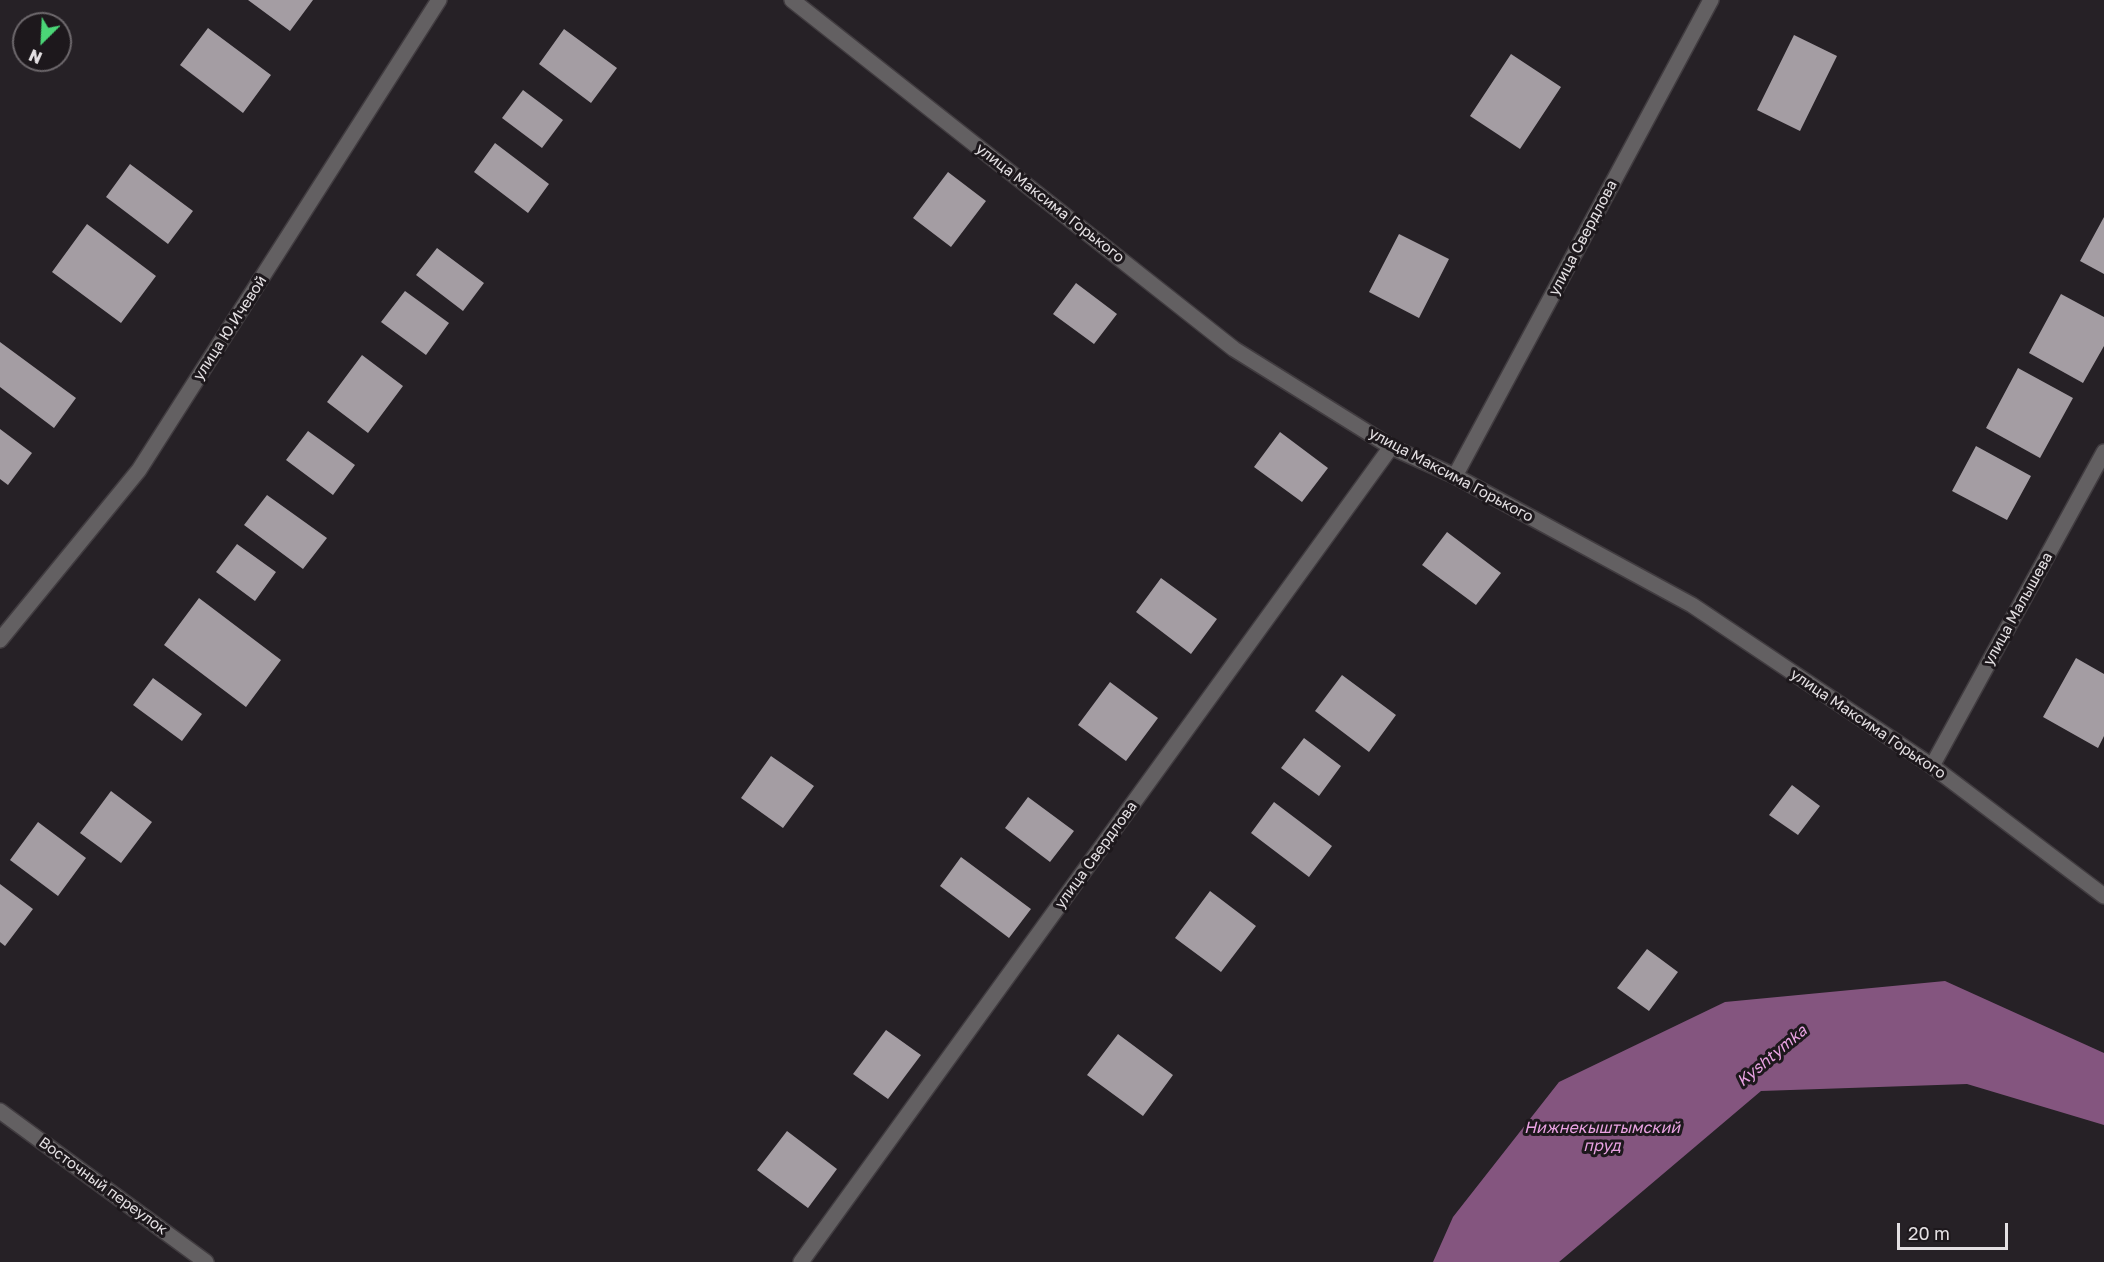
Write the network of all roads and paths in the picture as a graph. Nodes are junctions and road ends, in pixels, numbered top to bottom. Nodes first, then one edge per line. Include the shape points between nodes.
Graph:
1 (439, 0) edge
2 (792, 0) edge
3 (1711, 0) edge
4 (1391, 447) junction
5 (2104, 452) edge
6 (1455, 476) junction
7 (0, 640) edge
8 (1932, 766) junction
9 (2104, 896) edge
10 (0, 1111) edge
11 (206, 1262) edge
12 (801, 1262) edge

1 - 7 street, улица Ю.Ичевой via 139,470
2 - 4 street, улица Максима Горького via 1234,349
3 - 6 street, улица Свердлова
4 - 6 street, улица Максима Горького
4 - 12 street, улица Свердлова
5 - 8 street, улица Малышева
6 - 8 street, улица Максима Горького via 1692,605
8 - 9 street, улица Максима Горького
10 - 11 street, Восточный переулок

